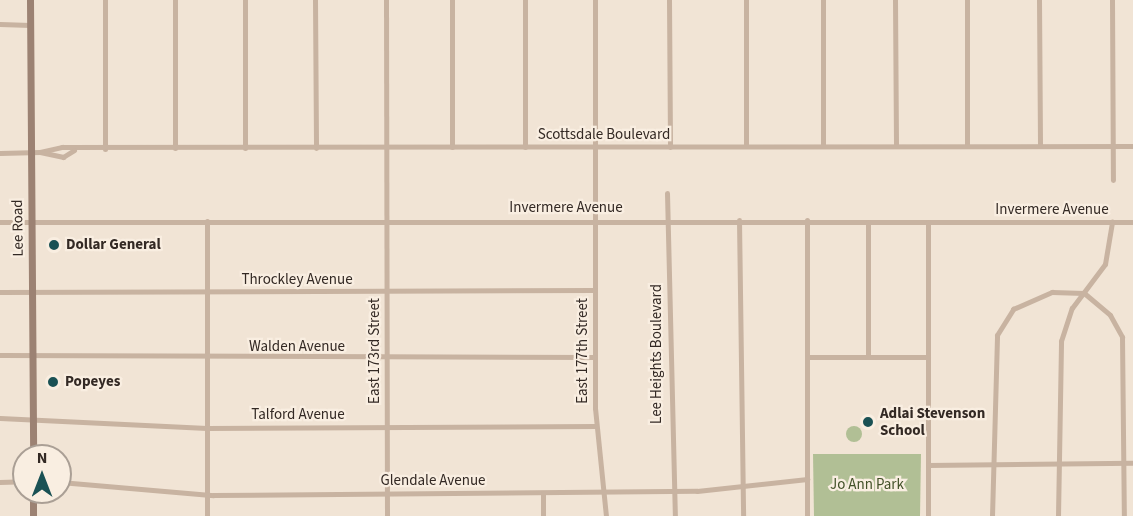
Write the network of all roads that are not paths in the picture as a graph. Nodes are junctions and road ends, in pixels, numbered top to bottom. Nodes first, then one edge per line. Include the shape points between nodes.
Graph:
1 (30, 0) edge
2 (105, 0) edge
3 (175, 0) edge
4 (245, 0) edge
5 (315, 0) edge
6 (386, 0) edge
7 (452, 0) edge
8 (525, 0) edge
9 (595, 0) edge
10 (669, 0) edge
11 (746, 0) edge
12 (823, 0) edge
13 (895, 0) edge
14 (967, 0) edge
15 (1039, 0) edge
16 (1112, 0) edge
17 (0, 24) edge
18 (30, 25) junction
19 (746, 146) junction
20 (823, 146) junction
21 (896, 146) junction
22 (967, 146) junction
23 (1040, 146) junction
24 (1112, 146) junction
25 (1133, 146) edge
26 (452, 147) junction
27 (525, 147) junction
28 (595, 147) junction
29 (670, 147) junction
30 (105, 148) junction
31 (175, 148) junction
32 (245, 148) junction
33 (316, 148) junction
34 (386, 148) junction
35 (75, 149) junction
36 (31, 152) junction
37 (40, 152) junction
38 (0, 153) edge
39 (1113, 180) dead end
40 (667, 192) dead end
41 (596, 220) junction
42 (668, 220) junction
43 (740, 220) junction
44 (807, 220) junction
45 (207, 221) junction
46 (386, 221) junction
47 (0, 222) edge
48 (31, 222) junction
49 (868, 222) junction
50 (928, 222) junction
51 (1112, 222) junction
52 (1133, 222) edge
53 (595, 290) junction
54 (387, 291) junction
55 (0, 292) edge
56 (32, 292) junction
57 (207, 292) junction
58 (1084, 293) junction
59 (0, 355) edge
60 (32, 356) junction
61 (595, 357) junction
62 (808, 357) junction
63 (868, 357) junction
64 (928, 357) junction
65 (207, 359) junction
66 (387, 359) junction
67 (0, 418) edge
68 (33, 418) junction
69 (387, 426) junction
70 (596, 426) junction
71 (207, 428) junction
72 (33, 444) edge
73 (1058, 463) junction
74 (1124, 463) junction
75 (1133, 463) edge
76 (928, 465) junction
77 (992, 465) junction
78 (807, 479) junction
79 (72, 483) edge
80 (742, 486) junction
81 (606, 492) junction
82 (672, 492) junction
83 (387, 493) junction
84 (543, 493) junction
85 (207, 495) junction
86 (207, 516) edge
87 (387, 516) edge
88 (543, 516) edge
89 (606, 516) edge
90 (675, 516) edge
91 (743, 516) edge
92 (807, 516) edge
93 (928, 516) edge
94 (992, 516) edge
95 (1058, 516) edge
96 (1124, 516) edge

1 - 18 main road, Lee Road
2 - 30 street
3 - 31 street
4 - 32 street
5 - 33 street
6 - 34 street, East 173rd Street
7 - 26 street
8 - 27 street
9 - 28 street, East 177th Street
10 - 29 street
11 - 19 street
12 - 20 street
13 - 21 street
14 - 22 street
15 - 23 street
16 - 24 street
17 - 18 street
18 - 36 main road, Lee Road
19 - 20 street, Scottsdale Boulevard
19 - 29 street, Scottsdale Boulevard
20 - 21 street, Scottsdale Boulevard
21 - 22 street, Scottsdale Boulevard
22 - 23 street, Scottsdale Boulevard
23 - 24 street, Scottsdale Boulevard
24 - 25 street, Scottsdale Boulevard
24 - 39 street
26 - 27 street, Scottsdale Boulevard
26 - 34 street, Scottsdale Boulevard
27 - 28 street, Scottsdale Boulevard
28 - 29 street, Scottsdale Boulevard
28 - 41 street, East 177th Street
30 - 31 street, Scottsdale Boulevard
30 - 35 street, Scottsdale Boulevard
31 - 32 street, Scottsdale Boulevard
32 - 33 street, Scottsdale Boulevard
33 - 34 street, Scottsdale Boulevard
34 - 46 street, East 173rd Street
35 - 37 street, Scottsdale Boulevard
35 - 37 street, Scottsdale Boulevard via 63,158
36 - 37 street, Scottsdale Boulevard
36 - 38 street, Scottsdale Boulevard
36 - 48 main road, Lee Road
40 - 42 street, Lee Heights Boulevard
41 - 42 street, Invermere Avenue
41 - 46 street, Invermere Avenue
41 - 53 street, East 177th Street
42 - 43 street, Invermere Avenue
42 - 82 street, Lee Heights Boulevard
43 - 44 street, Invermere Avenue
43 - 80 street
44 - 49 street, Invermere Avenue
44 - 62 street
45 - 46 street, Invermere Avenue
45 - 48 street, Invermere Avenue
45 - 57 street
46 - 54 street, East 173rd Street
47 - 48 street, Invermere Avenue
48 - 56 main road, Lee Road
49 - 50 street, Invermere Avenue
49 - 63 street
50 - 51 street, Invermere Avenue
50 - 64 street
51 - 52 street, Invermere Avenue
51 - 58 street via 1110,251
53 - 54 street, Throckley Avenue
53 - 61 street, East 177th Street
54 - 57 street, Throckley Avenue
54 - 66 street, East 173rd Street
55 - 56 street, Throckley Avenue
56 - 57 street, Throckley Avenue
56 - 60 main road, Lee Road
57 - 65 street
58 - 73 street via 1072,308 1061,341
58 - 74 street via 1110,315 1122,337
58 - 77 street via 1038,294 1013,309 997,335
59 - 60 street, Walden Avenue
60 - 65 street, Walden Avenue
60 - 68 main road, Lee Road
61 - 66 street, Walden Avenue
61 - 70 street, East 177th Street
62 - 63 street
62 - 78 street
63 - 64 street
64 - 76 street
65 - 66 street, Walden Avenue
65 - 71 street
66 - 69 street, East 173rd Street
67 - 68 street, Talford Avenue
68 - 71 street, Talford Avenue
68 - 72 main road, Lee Road
69 - 70 street, Talford Avenue
69 - 71 street, Talford Avenue
69 - 83 street, East 173rd Street
70 - 81 street, East 177th Street
71 - 85 street
73 - 74 street
73 - 77 street
73 - 95 street
74 - 75 street
74 - 96 street
76 - 77 street
76 - 93 street
77 - 94 street
78 - 80 street, Glendale Avenue
78 - 92 street
79 - 85 street, Glendale Avenue
80 - 82 street, Glendale Avenue
80 - 91 street
81 - 82 street, Glendale Avenue
81 - 84 street, Glendale Avenue
81 - 89 street, East 177th Street
82 - 90 street, Lee Heights Boulevard
83 - 84 street, Glendale Avenue
83 - 85 street, Glendale Avenue
83 - 87 street, East 173rd Street
84 - 88 street
85 - 86 street

